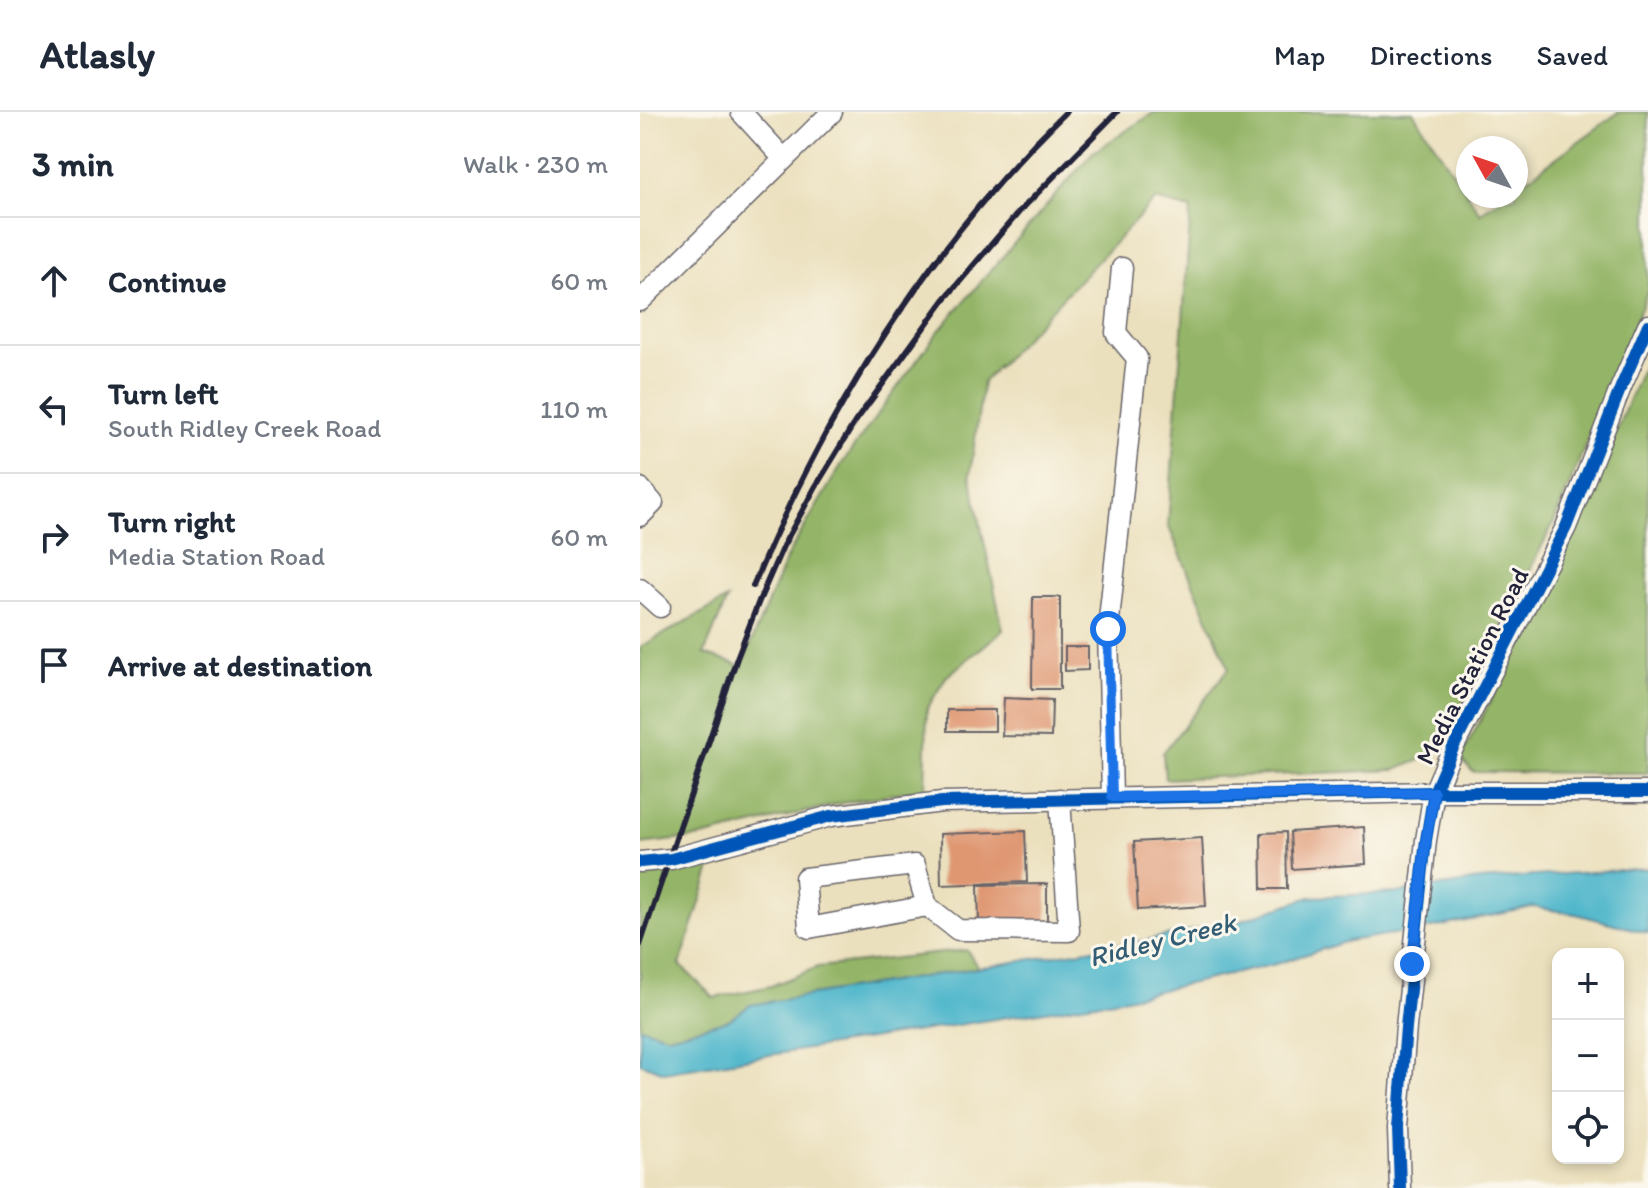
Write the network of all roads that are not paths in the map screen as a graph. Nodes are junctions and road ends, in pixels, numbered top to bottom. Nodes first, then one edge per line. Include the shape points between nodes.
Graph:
1 (741, 112) edge
2 (832, 112) edge
3 (784, 159) junction
4 (1122, 268) dead end
5 (640, 301) edge
6 (1648, 325) edge
7 (640, 488) edge
8 (640, 516) edge
9 (640, 589) edge
10 (660, 607) dead end
11 (1434, 792) junction
12 (1648, 792) edge
13 (1112, 797) junction
14 (1060, 799) junction
15 (640, 862) edge
16 (927, 906) junction
17 (1400, 1188) edge

1 - 3 street
2 - 3 street
3 - 5 street
4 - 13 street via 1116,333 1137,358 1108,629
6 - 11 street, Media Station Road via 1566,527
7 - 8 street via 653,503
9 - 10 street
11 - 12 street
11 - 13 street
11 - 17 street, Media Station Road via 1406,1027 1398,1129
13 - 14 street
14 - 15 street via 942,802 831,816 671,859
14 - 16 street via 1069,931 958,930
16 - 16 street via 809,928 805,878 915,865

